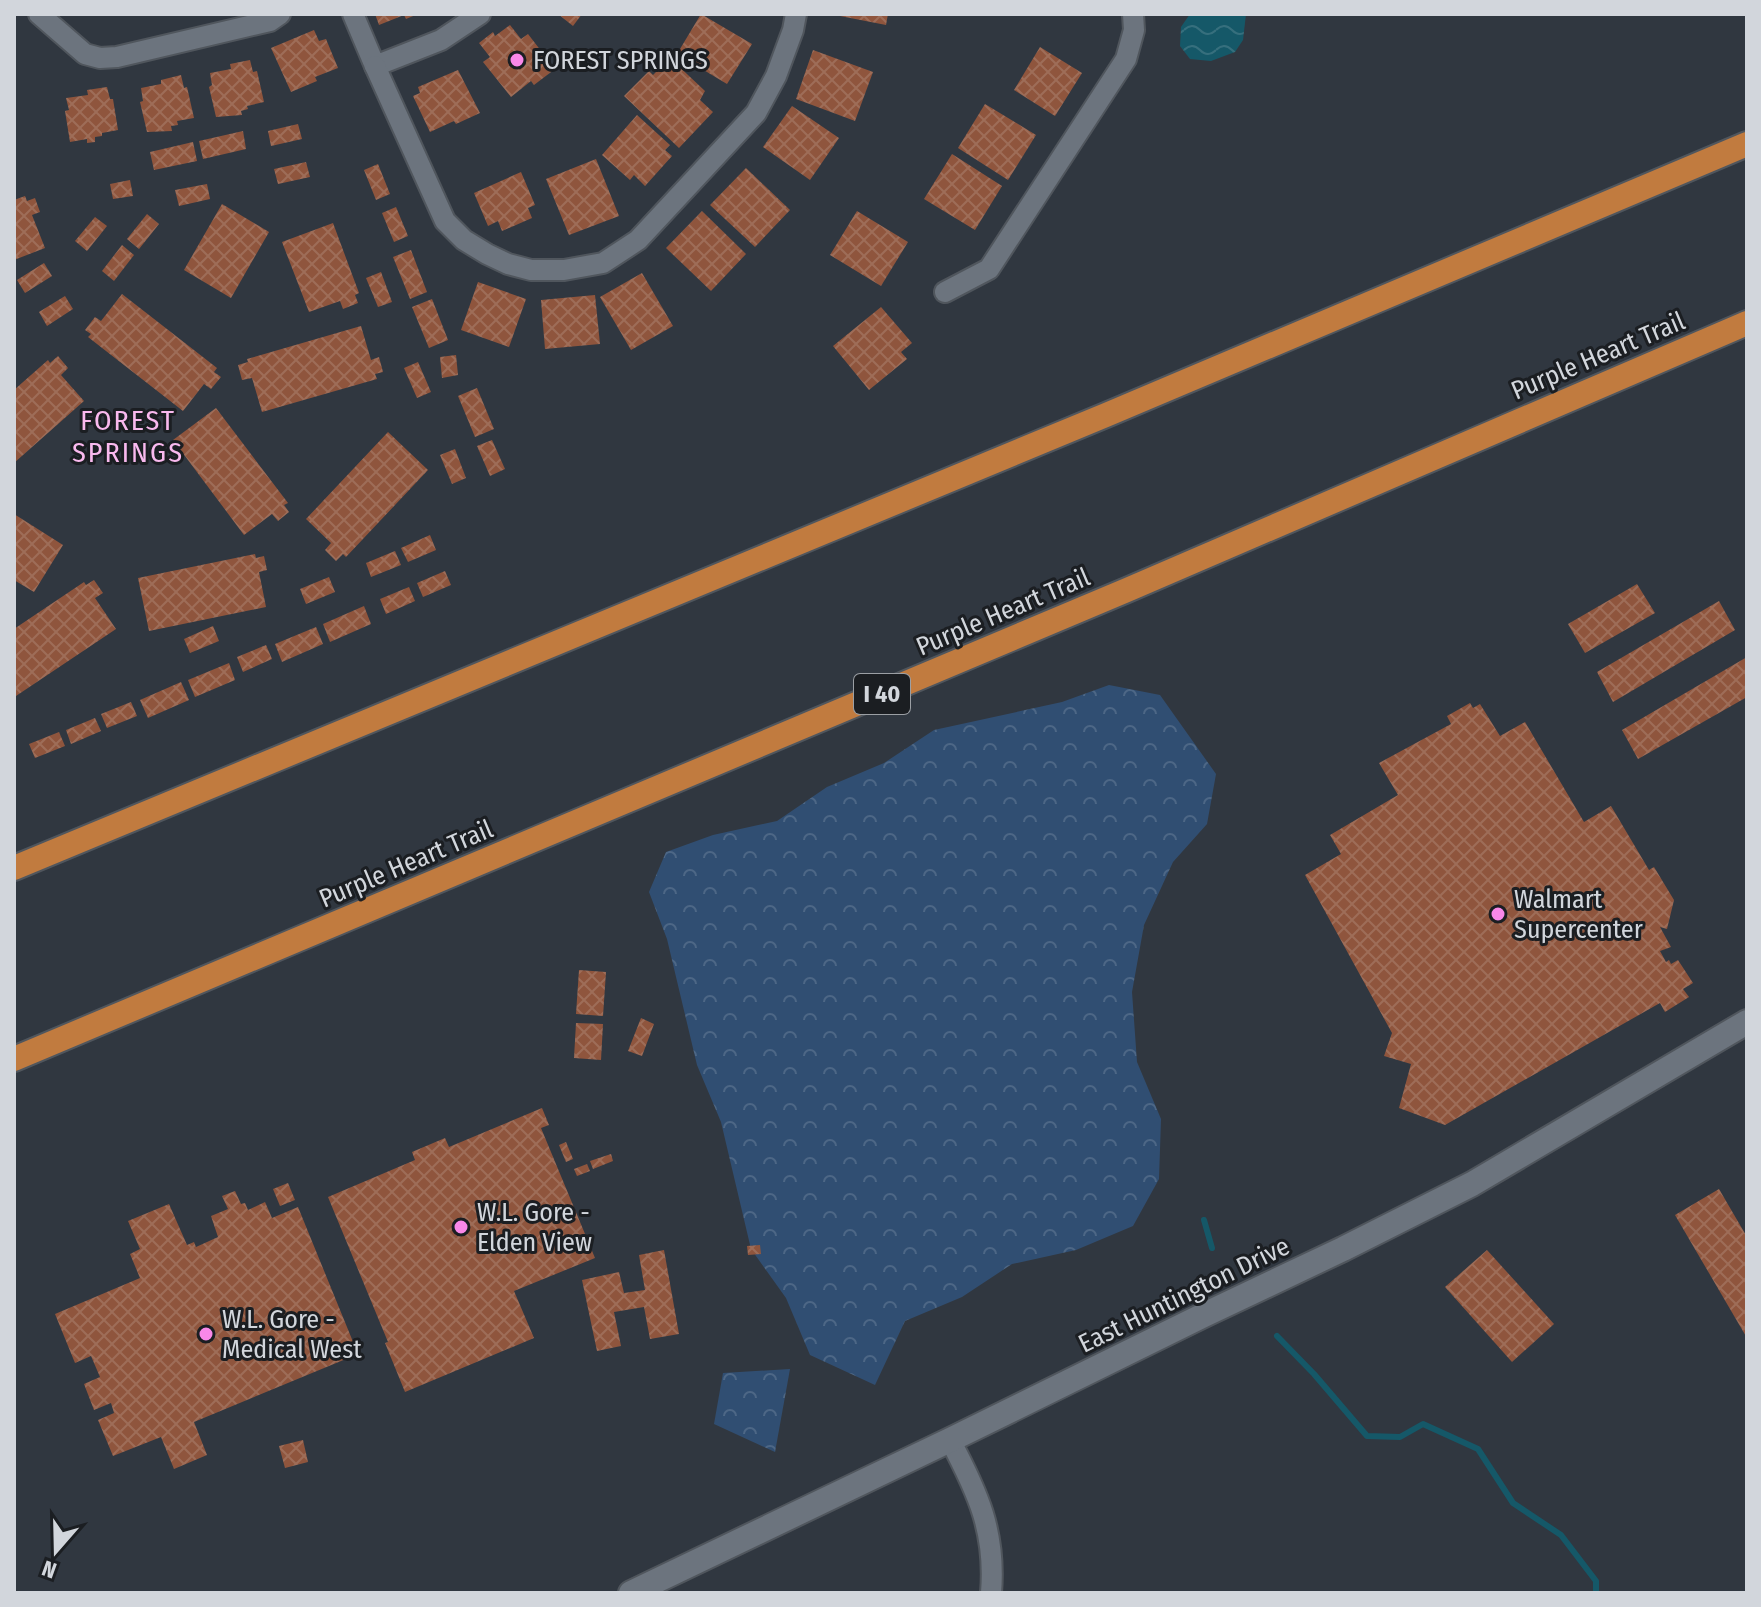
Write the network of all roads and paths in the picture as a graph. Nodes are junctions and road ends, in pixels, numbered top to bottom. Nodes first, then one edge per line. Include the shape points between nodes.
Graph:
1 (39, 14) edge
2 (280, 14) edge
3 (353, 14) edge
4 (480, 14) edge
5 (796, 14) edge
6 (1133, 14) edge
7 (375, 66) junction
8 (1747, 144) edge
9 (945, 292) dead end
10 (1747, 323) edge
11 (14, 868) edge
12 (1747, 1022) edge
13 (14, 1059) edge
14 (950, 1440) junction
15 (631, 1593) edge
16 (991, 1593) edge

1 - 2 street via 85,54 100,58 270,21
3 - 7 street
4 - 7 street via 441,40
5 - 7 street via 776,76 756,113 638,240 603,263 564,270 508,264 464,240 445,221
6 - 9 street via 1126,59 989,269
8 - 11 highway
10 - 13 highway, Purple Heart Trail / I 40
12 - 14 street, East Huntington Drive via 1472,1184
14 - 15 street, East Huntington Drive
14 - 16 street via 987,1522

